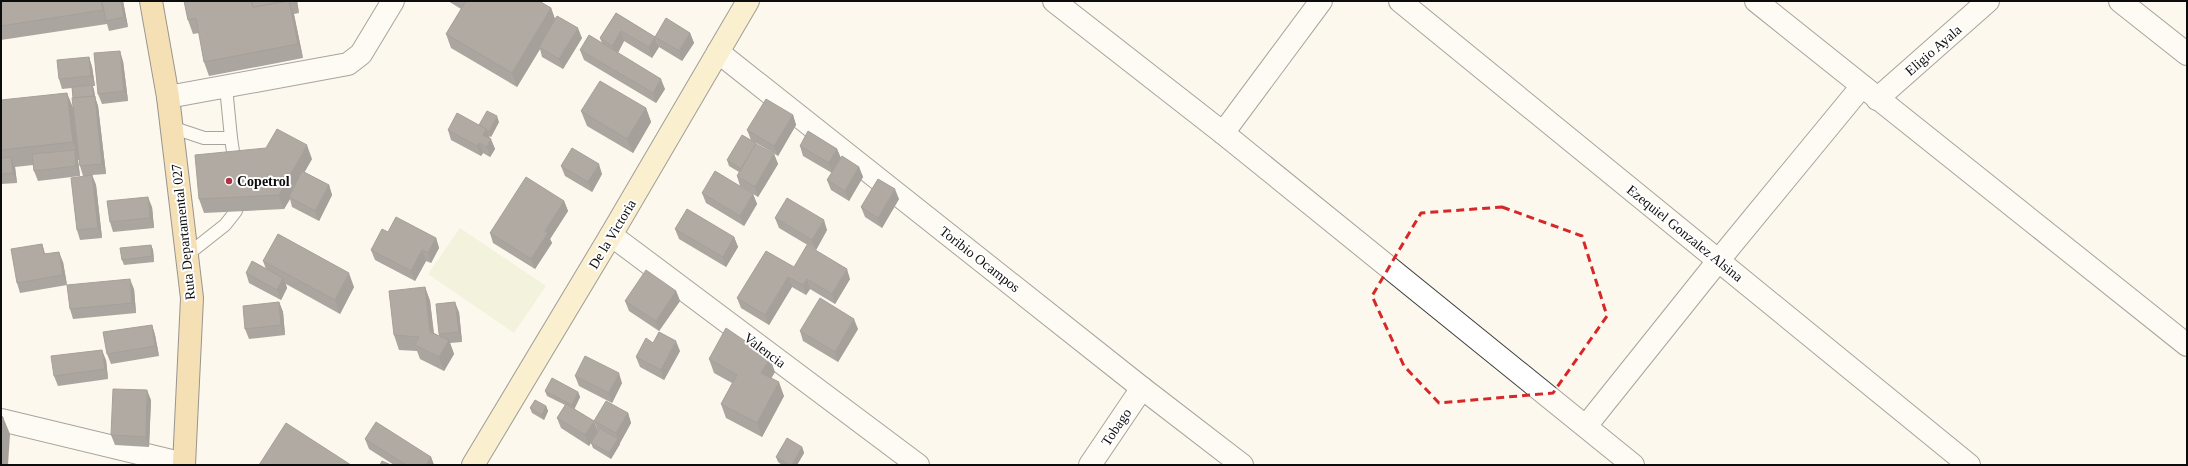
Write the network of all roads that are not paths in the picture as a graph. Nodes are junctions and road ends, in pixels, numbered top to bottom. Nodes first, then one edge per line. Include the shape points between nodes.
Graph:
1 (151, 1) edge
2 (393, 1) edge
3 (748, 1) edge
4 (1054, 1) edge
5 (1321, 1) edge
6 (1400, 1) edge
7 (1756, 1) edge
8 (1988, 1) edge
9 (2120, 1) edge
10 (718, 52) junction
11 (2187, 54) edge
12 (226, 86) junction
13 (1870, 92) junction
14 (168, 97) junction
15 (171, 127) junction
16 (1223, 133) junction
17 (231, 138) junction
18 (235, 166) edge
19 (236, 211) edge
20 (611, 235) junction
21 (187, 255) junction
22 (1718, 261) junction
23 (2187, 345) edge
24 (1142, 388) junction
25 (1, 420) edge
26 (1586, 426) junction
27 (184, 464) edge
28 (473, 465) edge
29 (918, 465) edge
30 (1090, 465) edge
31 (1242, 465) edge
32 (1633, 465) edge
33 (1970, 465) edge

1 - 14 main road, Ruta Departamental 027
2 - 12 street via 361,54 348,64
3 - 10 main road, De la Victoria
4 - 16 street
5 - 16 street
6 - 22 street, Ezequiel Gonzalez Alsina
7 - 13 street
8 - 13 street, Eligio Ayala
9 - 11 street
10 - 20 main road, De la Victoria
10 - 24 street, Toribio Ocampos
12 - 14 street
12 - 17 lane
13 - 22 street, Eligio Ayala
13 - 23 street
14 - 15 main road, Ruta Departamental 027
15 - 17 lane via 204,138
15 - 21 main road, Ruta Departamental 027
16 - 26 street
17 - 18 lane
19 - 21 lane via 225,225
20 - 28 main road, De la Victoria
20 - 29 street, Valencia
21 - 27 main road, Ruta Departamental 027 via 192,298
22 - 26 street, Eligio Ayala
22 - 33 street, Ezequiel Gonzalez Alsina
24 - 30 street, Tobago
24 - 31 street, Toribio Ocampos
25 - 27 street
26 - 32 street

